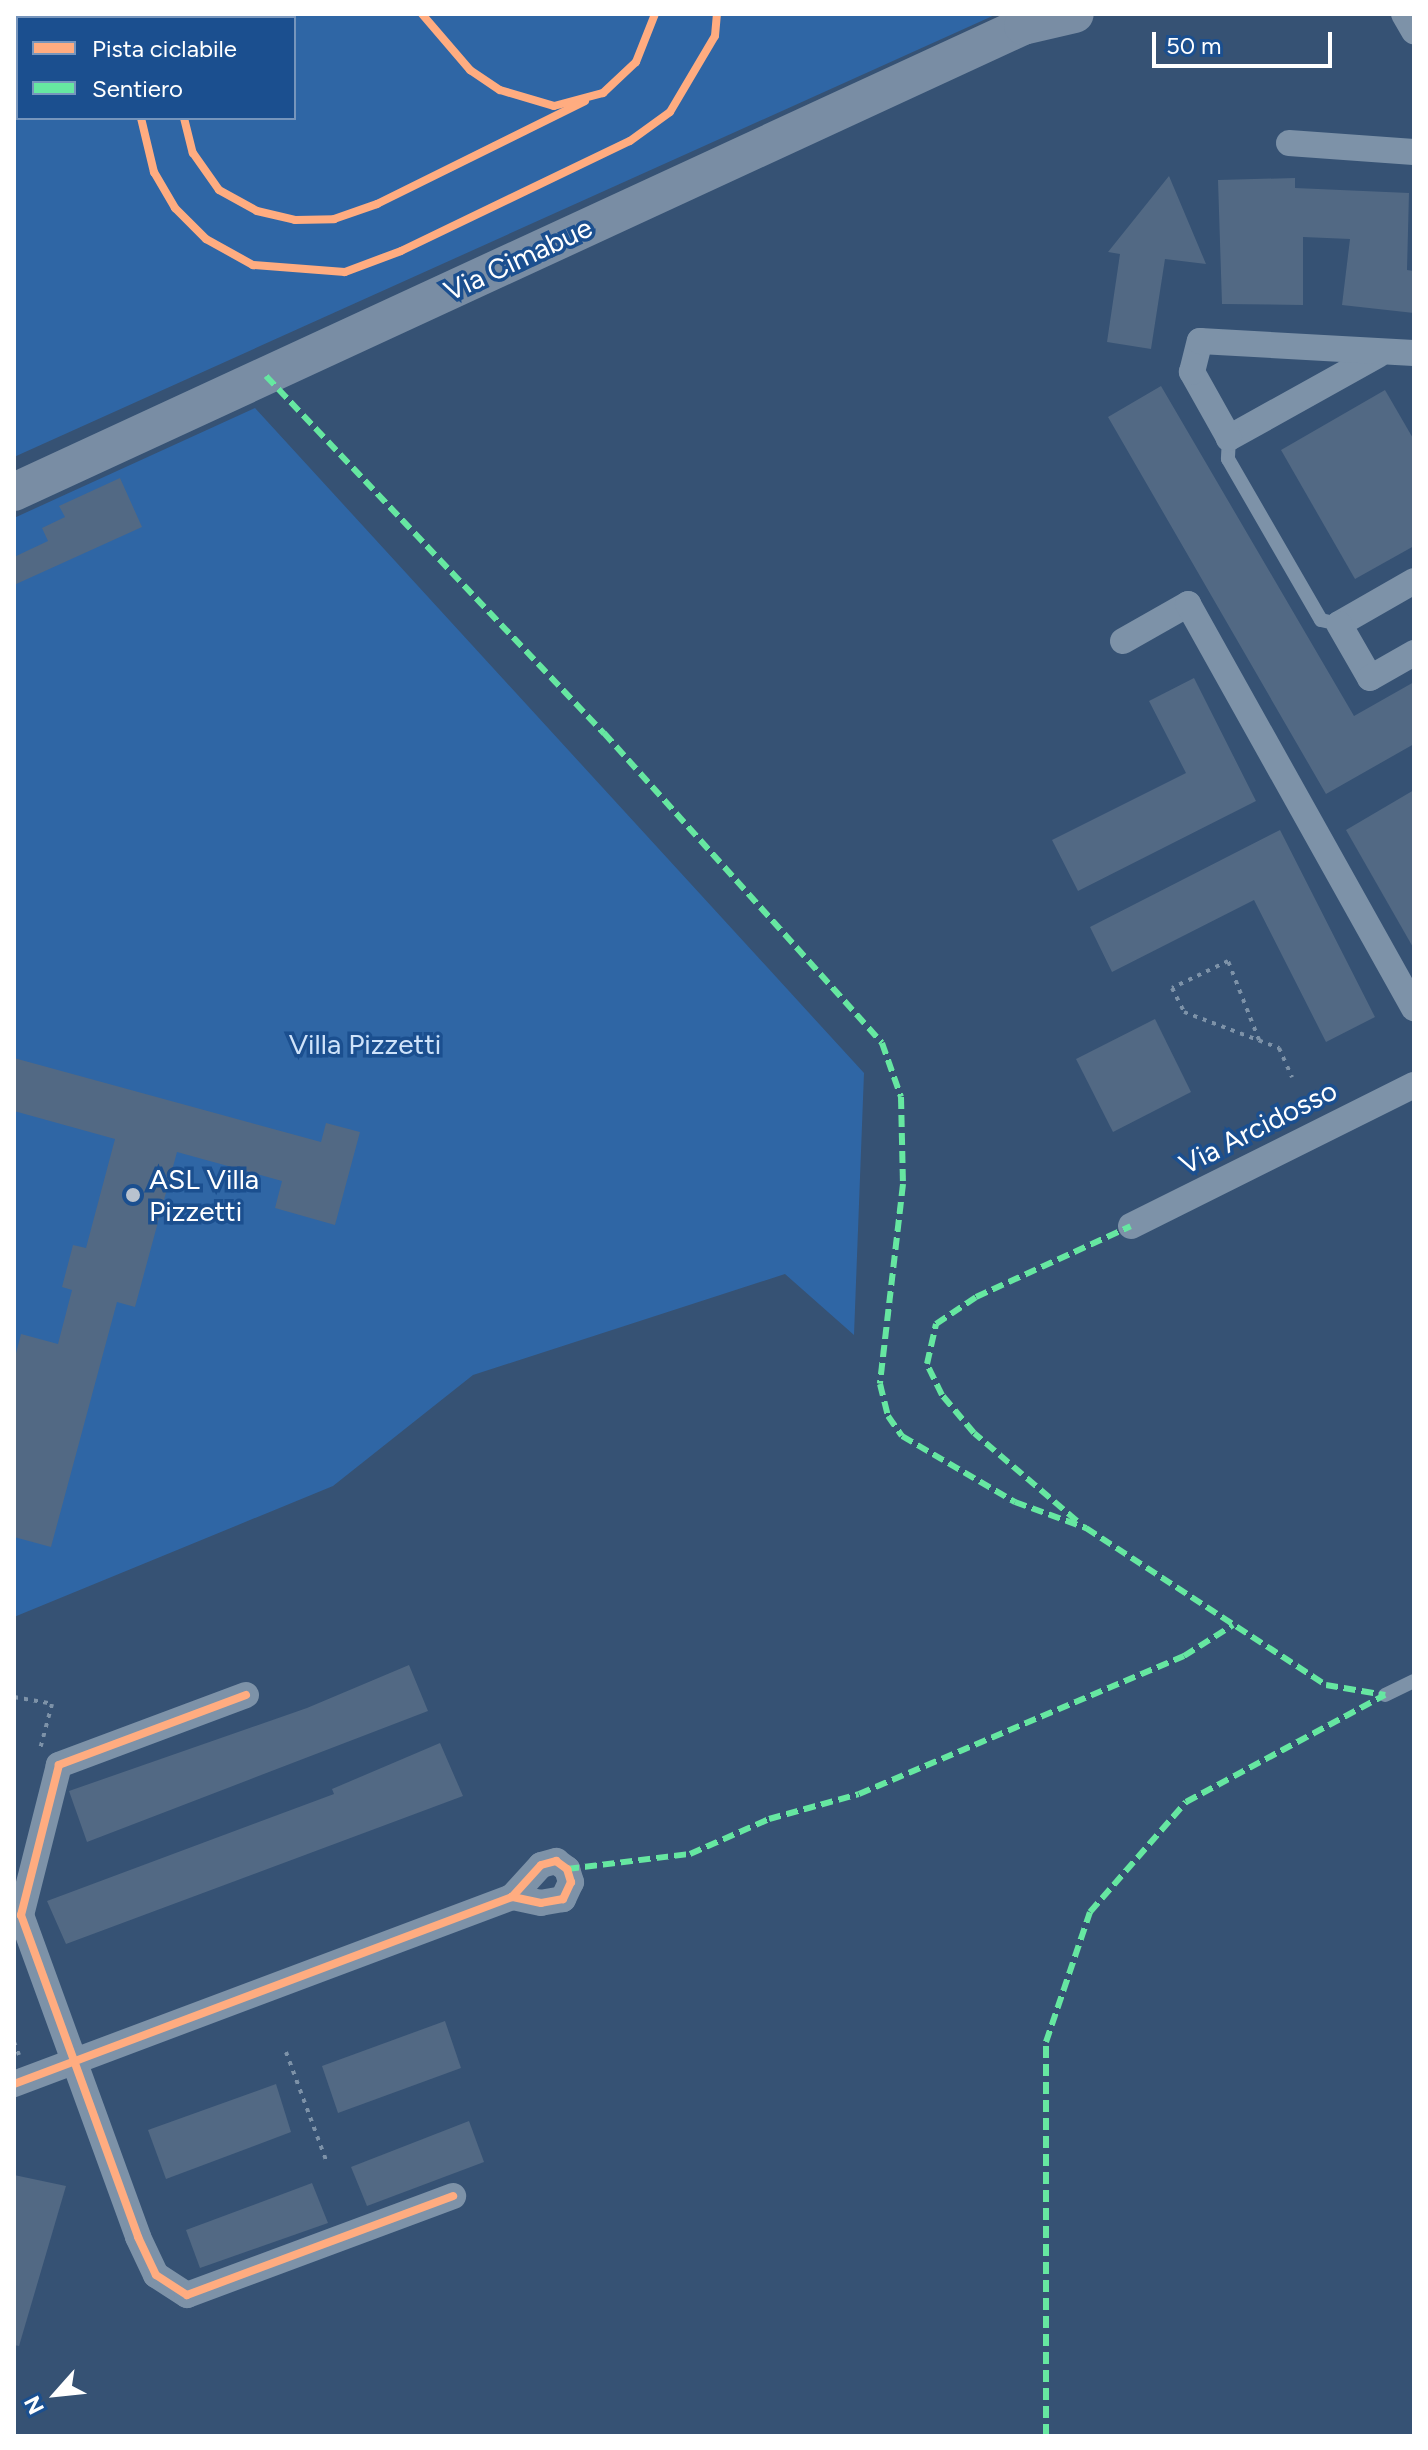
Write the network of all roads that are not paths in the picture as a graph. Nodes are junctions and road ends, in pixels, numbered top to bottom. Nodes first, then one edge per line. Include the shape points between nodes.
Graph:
1 (1075, 14) edge
2 (1404, 14) edge
3 (1029, 20) edge
4 (1414, 31) edge
5 (1289, 143) dead end
6 (1414, 152) edge
7 (1414, 353) edge
8 (1378, 355) junction
9 (1229, 438) junction
10 (14, 492) edge
11 (1414, 581) edge
12 (1339, 624) junction
13 (1123, 641) dead end
14 (1414, 653) edge
15 (1414, 1008) edge
16 (1414, 1085) edge
17 (1131, 1226) dead end
18 (1414, 1681) edge
19 (246, 1695) dead end
20 (1385, 1695) dead end
21 (512, 1897) dead end
22 (73, 2058) junction
23 (14, 2067) edge
24 (14, 2084) edge
25 (453, 2196) dead end

1 - 3 main road, Via Cimabue
2 - 4 street
3 - 10 main road, Via Cimabue
5 - 6 street
7 - 8 street
8 - 9 street
8 - 9 street via 1200,341 1192,372
9 - 12 lane via 1228,459 1321,620
11 - 12 street
12 - 14 street via 1370,678
13 - 15 street via 1188,604
16 - 17 street, Via Arcidosso
18 - 20 lane
19 - 22 street via 59,1765 21,1915
21 - 22 street
22 - 23 street
22 - 24 street
22 - 25 street via 156,2275 187,2295

